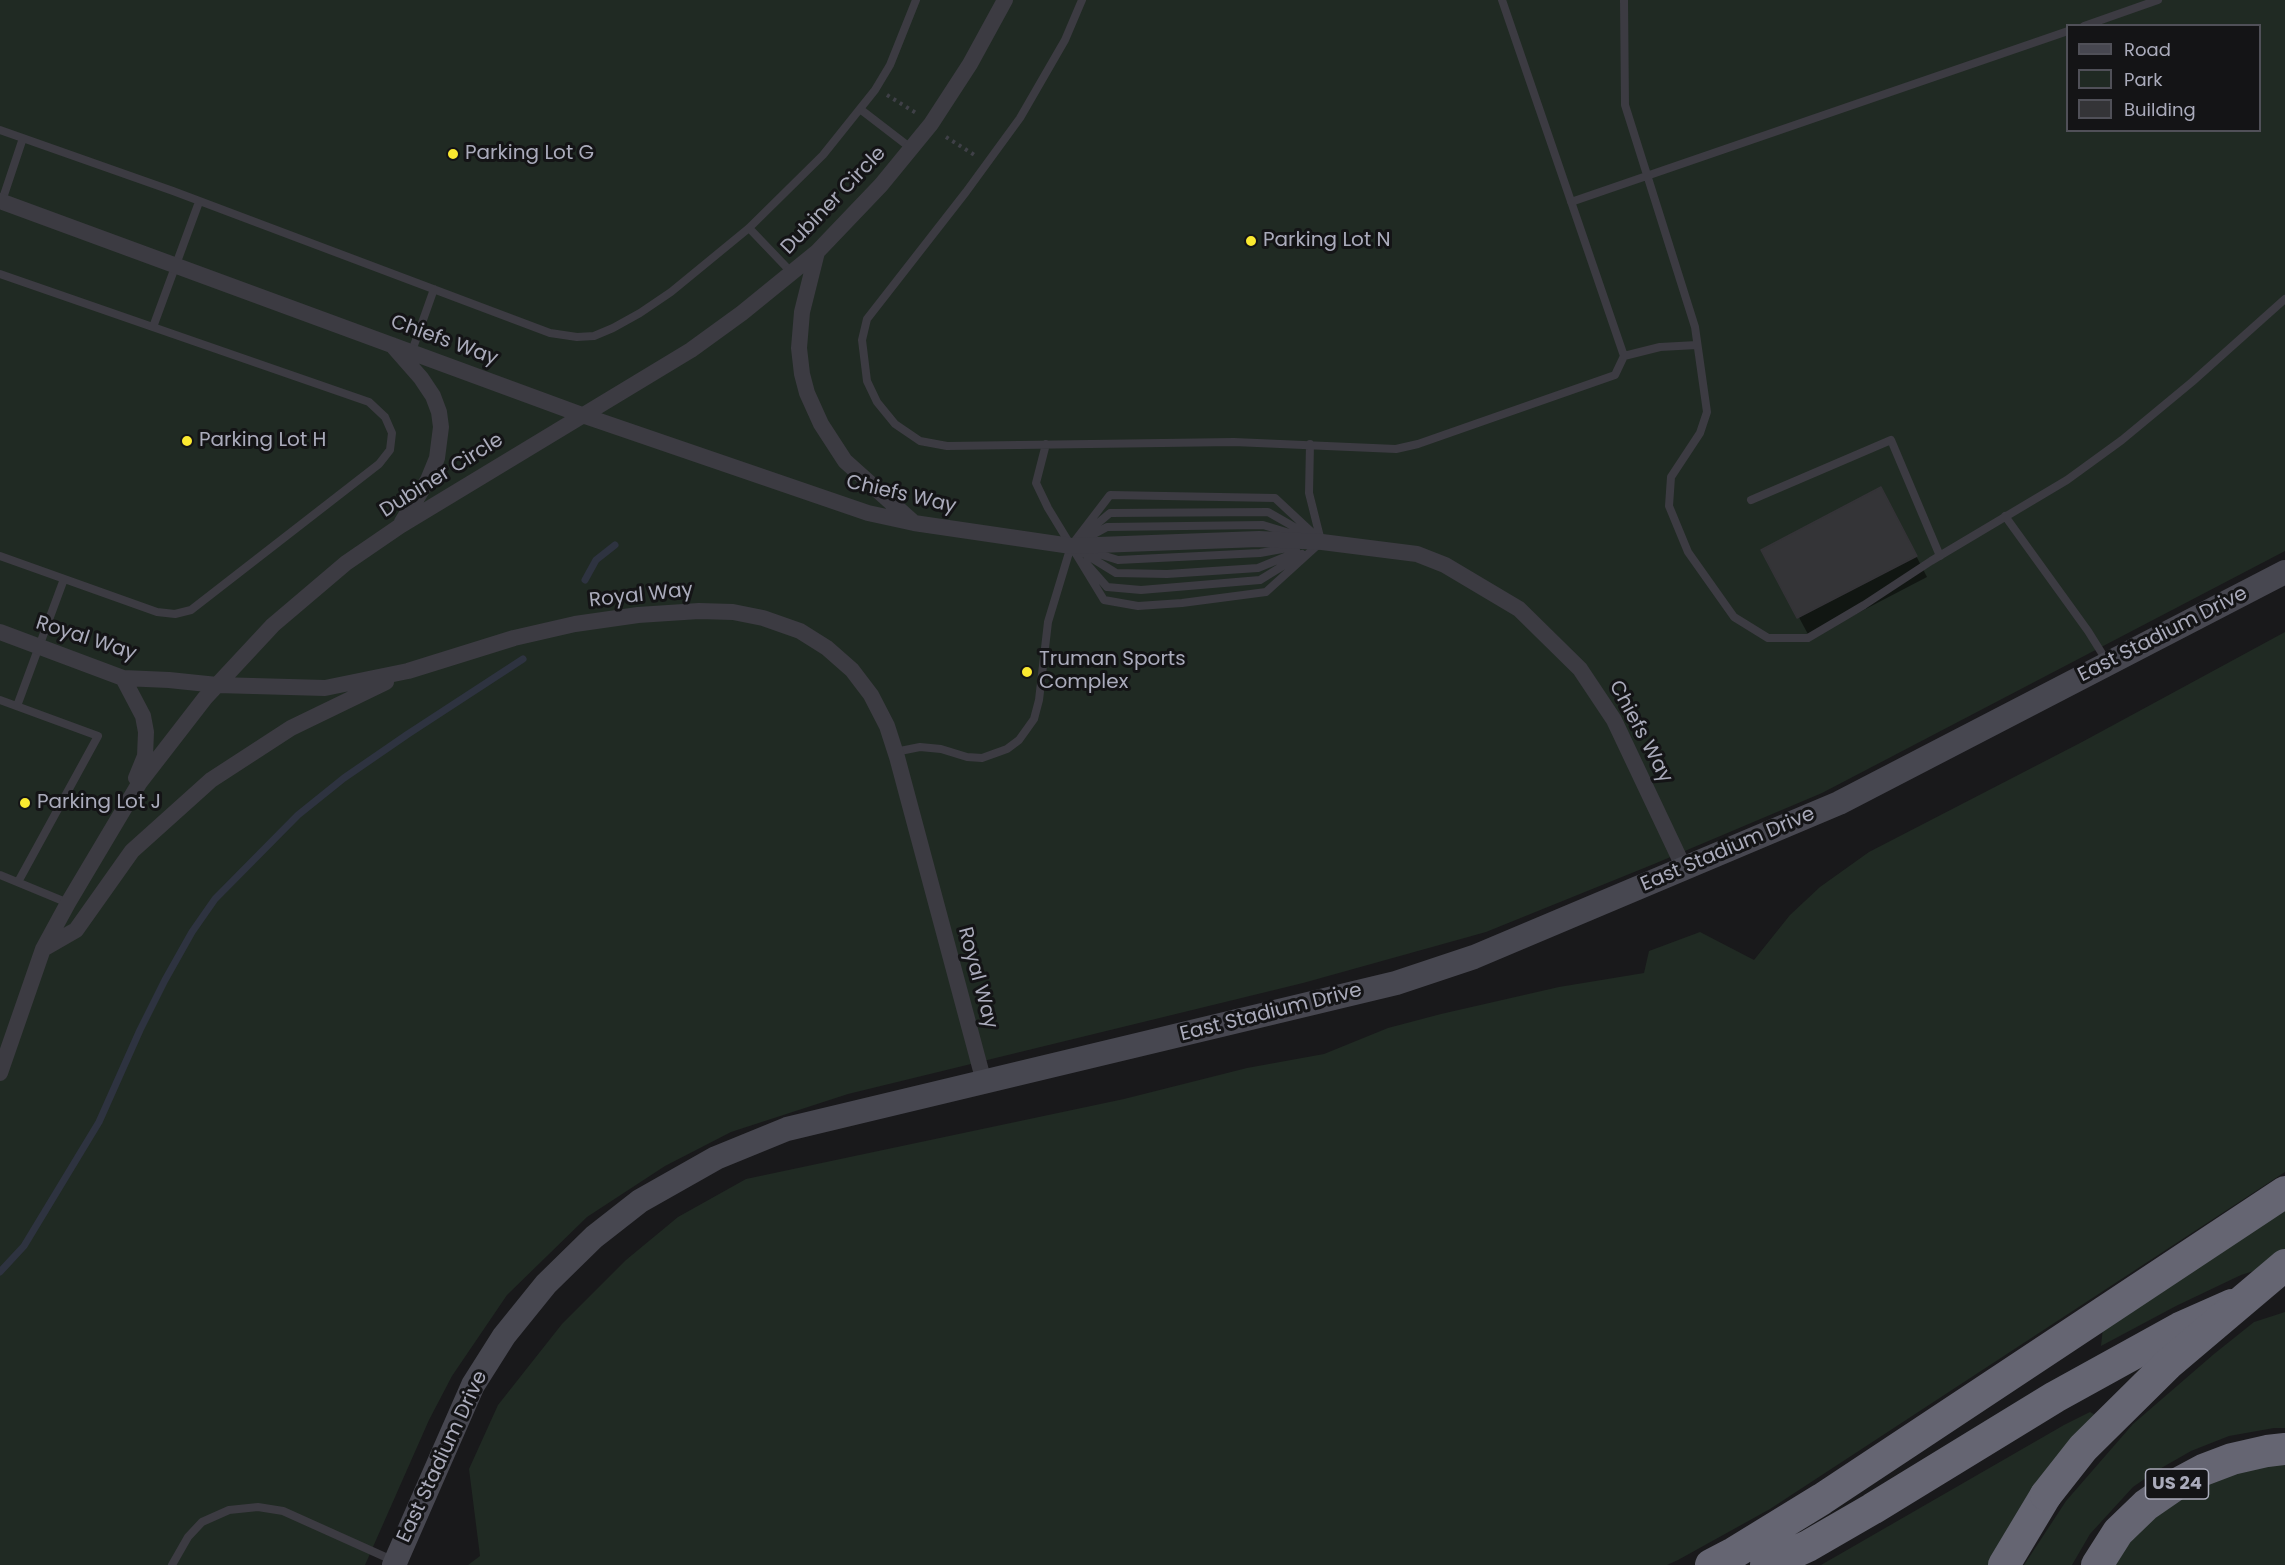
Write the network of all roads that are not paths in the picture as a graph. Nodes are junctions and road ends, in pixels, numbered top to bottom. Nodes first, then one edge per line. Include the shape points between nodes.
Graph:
1 (916, 0) edge
2 (1005, 0) edge
3 (1082, 0) edge
4 (1502, 0) edge
5 (1624, 0) edge
6 (2158, 0) edge
7 (2090, 24) edge
8 (2066, 31) edge
9 (860, 109) junction
10 (0, 130) edge
11 (23, 138) junction
12 (912, 148) junction
13 (1646, 176) junction
14 (199, 202) junction
15 (1571, 202) junction
16 (1, 204) edge
17 (749, 228) junction
18 (817, 252) junction
19 (178, 265) junction
20 (0, 274) edge
21 (792, 274) junction
22 (434, 289) junction
23 (2285, 299) edge
24 (153, 327) junction
25 (390, 343) junction
26 (1697, 345) junction
27 (412, 351) junction
28 (1624, 356) junction
29 (582, 415) junction
30 (1046, 444) junction
31 (1310, 444) junction
32 (1751, 500) dead end
33 (2005, 516) junction
34 (914, 523) junction
35 (400, 526) junction
36 (1322, 542) junction
37 (1071, 546) junction
38 (0, 556) edge
39 (1940, 556) junction
40 (2285, 572) edge
41 (64, 579) junction
42 (0, 632) edge
43 (38, 646) junction
44 (2108, 664) junction
45 (408, 671) junction
46 (123, 678) junction
47 (217, 685) junction
48 (0, 700) edge
49 (17, 706) junction
50 (895, 752) junction
51 (125, 808) junction
52 (1684, 868) junction
53 (0, 875) edge
54 (18, 882) junction
55 (68, 903) junction
56 (43, 949) junction
57 (1, 1064) edge
58 (984, 1082) junction
59 (2285, 1192) edge
60 (2285, 1265) edge
61 (2285, 1282) edge
62 (2285, 1449) edge
63 (395, 1563) edge
64 (172, 1565) edge
65 (1711, 1565) edge
66 (1766, 1565) edge
67 (2004, 1565) edge
68 (2097, 1565) edge

1 - 9 lane via 890,65
2 - 12 street, Dubiner Circle via 949,99
3 - 30 lane via 1065,40 1020,118 867,320 862,340 867,381 877,402 895,424 920,441 947,446
4 - 15 lane
5 - 13 lane via 1625,105
6 - 7 lane
8 - 13 lane
9 - 12 lane
9 - 17 lane via 823,155
10 - 11 lane
11 - 14 lane
11 - 16 lane
12 - 18 street, Dubiner Circle
13 - 15 lane
13 - 26 lane via 1695,327
14 - 19 lane
14 - 22 lane
15 - 28 lane
16 - 19 street, Chiefs Way
17 - 21 lane
17 - 22 lane via 671,292 594,336 556,334
18 - 21 street, Dubiner Circle
18 - 34 street via 802,312 799,348 807,393 820,424 845,461
19 - 24 lane
19 - 25 street, Chiefs Way
20 - 24 lane
21 - 29 street, Dubiner Circle via 691,350
22 - 27 lane
23 - 33 lane via 2122,440 2067,480
24 - 41 lane via 369,402 385,417 392,433 390,450 379,464 191,610 176,614 157,612
25 - 27 street, Chiefs Way
25 - 35 street via 433,396 441,427 437,458 428,480
26 - 28 lane via 1660,347
26 - 39 lane via 1707,412 1700,433 1671,477 1669,506 1688,552 1734,617 1768,638 1808,638
27 - 29 street, Chiefs Way
28 - 31 lane via 1615,375 1418,444 1396,449
29 - 34 street, Chiefs Way via 868,513
29 - 35 street, Dubiner Circle
30 - 31 lane
30 - 37 lane via 1036,483
31 - 36 lane via 1310,493
32 - 39 lane via 1891,440
33 - 39 lane
33 - 44 lane
34 - 37 street, Chiefs Way
35 - 47 street, Dubiner Circle via 346,563 273,625
36 - 37 street, Chiefs Way via 1259,539
36 - 37 lane via 1258,568 1167,574 1116,573
36 - 37 lane via 1268,512 1110,513
36 - 37 lane via 1260,580 1141,590 1107,587
36 - 37 lane via 1275,498 1110,495
36 - 37 lane via 1266,592 1138,606 1104,600
36 - 52 street, Chiefs Way via 1417,554 1445,565 1519,609 1580,669 1614,720
37 - 50 lane via 1048,622 1039,700 1034,718 1019,740 982,758 920,747
38 - 41 lane
40 - 44 main road, East Stadium Drive
41 - 43 lane
42 - 43 street, Royal Way
43 - 46 street, Royal Way
43 - 49 lane
44 - 52 main road, East Stadium Drive via 1839,803
45 - 47 street, Royal Way via 325,688
45 - 50 street, Royal Way via 514,638 575,624 638,615 733,612 800,631 827,648 852,670 871,695
45 - 56 street via 291,728 211,780 132,851 76,930
46 - 47 street, Royal Way
46 - 51 street via 143,716 146,732 145,756
47 - 51 street, Dubiner Circle via 165,749
48 - 49 lane
49 - 54 lane via 98,736
50 - 58 street, Royal Way
51 - 55 street, Dubiner Circle
52 - 58 main road, East Stadium Drive via 1474,957 1396,983
53 - 54 lane
54 - 55 lane
55 - 56 street, Dubiner Circle
56 - 57 street, Dubiner Circle
58 - 63 main road, East Stadium Drive via 787,1129 716,1158 640,1201 594,1237 546,1284 504,1336 473,1385
59 - 65 highway via 1822,1499
60 - 67 highway, bridge via 2159,1372 2084,1448 2046,1495
61 - 66 highway via 2180,1328 2055,1397 1826,1535
62 - 68 highway, US 24 via 2232,1459 2175,1485 2146,1505 2118,1532
63 - 64 lane via 283,1511 258,1506 229,1510 202,1522

